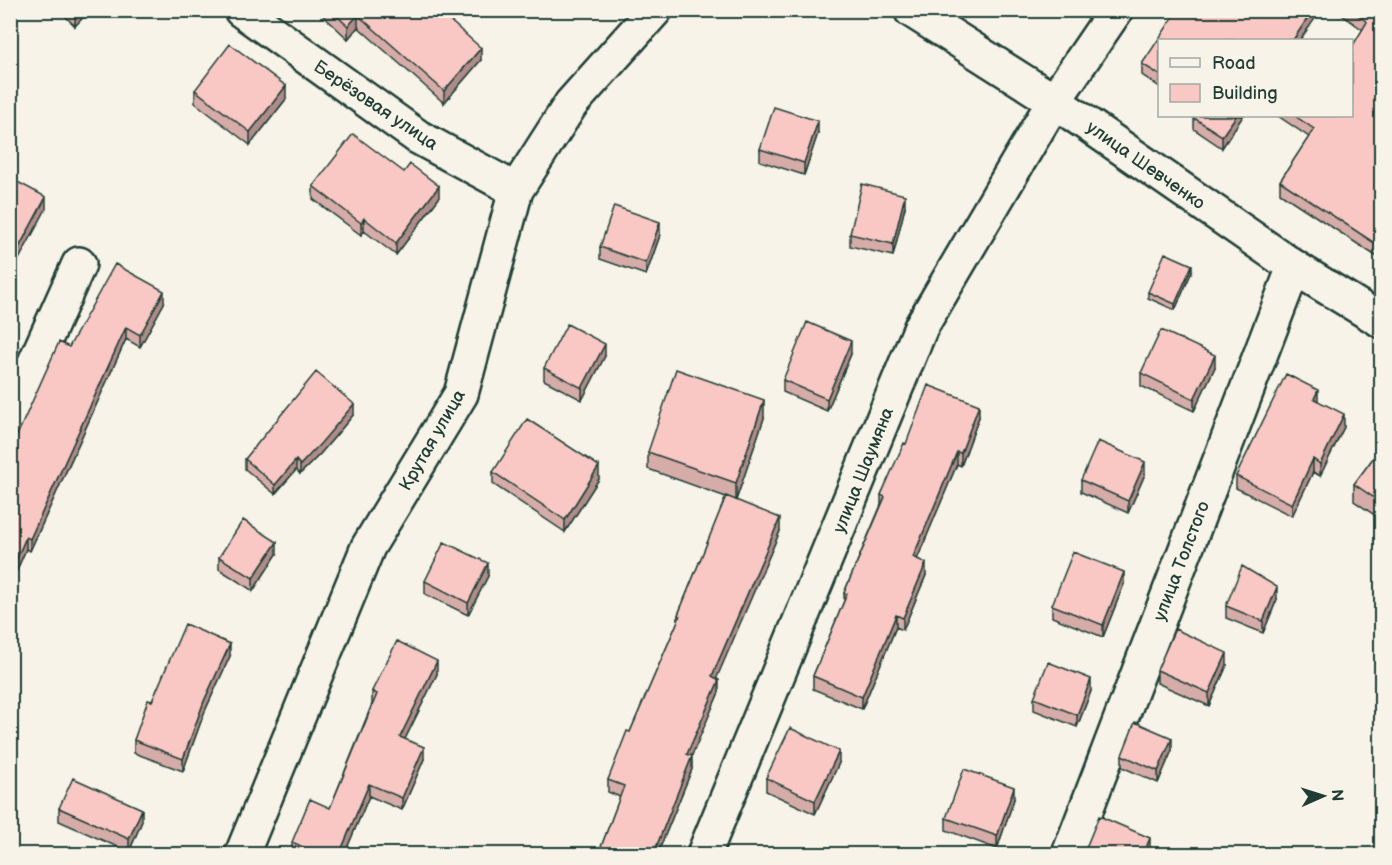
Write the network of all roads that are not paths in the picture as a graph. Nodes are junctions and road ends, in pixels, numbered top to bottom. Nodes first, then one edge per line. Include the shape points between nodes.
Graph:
1 (241, 10) edge
2 (655, 10) edge
3 (910, 10) edge
4 (1116, 10) edge
5 (1054, 101) junction
6 (516, 190) junction
7 (79, 264) dead end
8 (1293, 267) junction
9 (1382, 321) edge
10 (10, 418) edge
11 (242, 855) edge
12 (704, 855) edge
13 (1069, 855) edge

1 - 6 street, Берёзовая улица via 418,138
2 - 6 street, Крутая улица via 571,104
3 - 5 street, улица Шевченко
4 - 5 street, улица Шаумяна
5 - 8 street, улица Шевченко
5 - 12 street, улица Шаумяна via 921,327
6 - 11 street, Крутая улица via 461,394 368,547
7 - 10 street
8 - 9 street, улица Шевченко
8 - 13 street, улица Толстого

